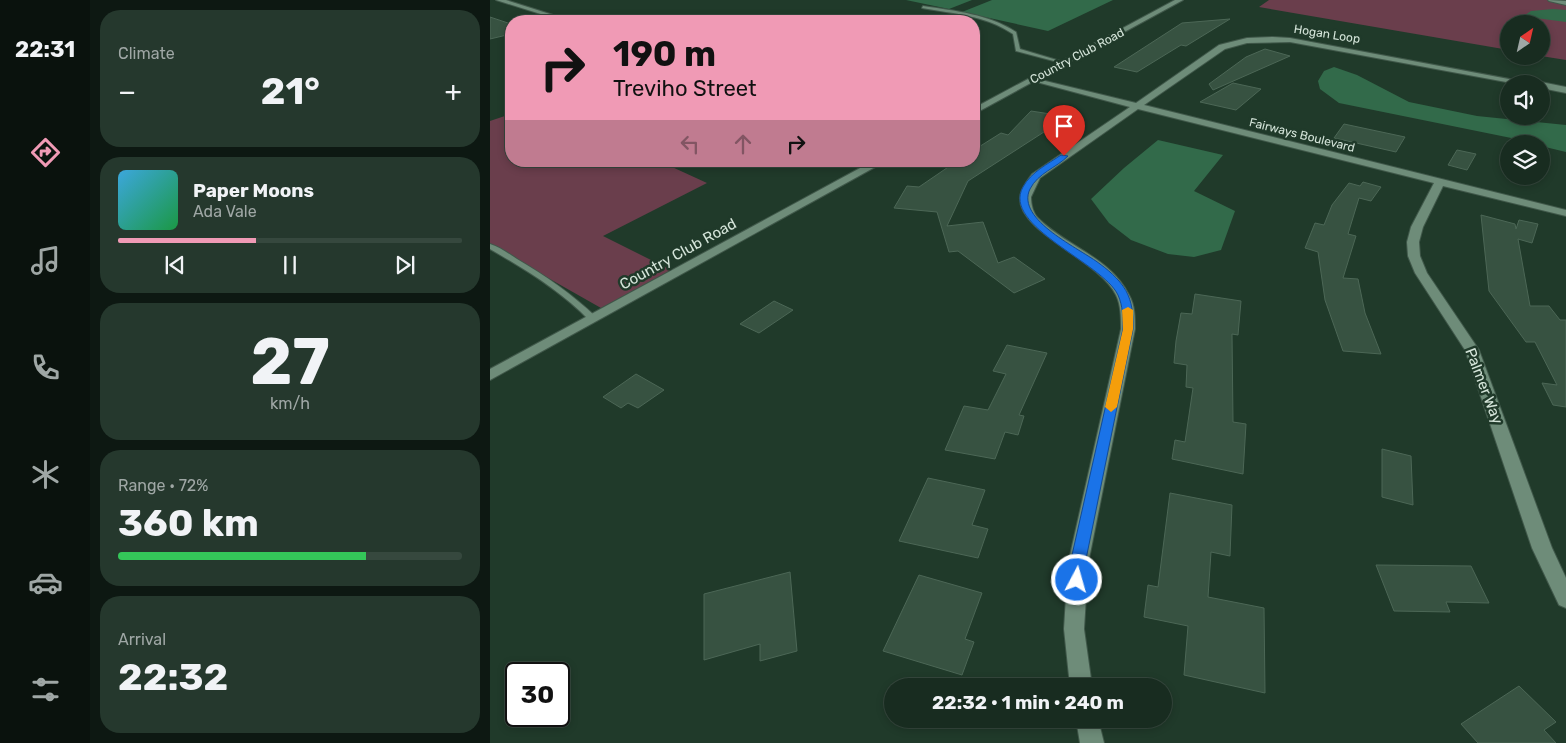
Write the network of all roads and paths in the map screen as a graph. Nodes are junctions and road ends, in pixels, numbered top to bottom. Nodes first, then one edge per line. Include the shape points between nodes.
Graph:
1 (499, 0) edge
2 (1180, 0) edge
3 (1551, 0) edge
4 (1566, 3) edge
5 (923, 7) dead end
6 (548, 15) edge
7 (968, 15) edge
8 (980, 18) edge
9 (1064, 63) junction
10 (1500, 78) edge
11 (1033, 80) junction
12 (1550, 87) edge
13 (1566, 90) edge
14 (1134, 107) junction
15 (980, 108) edge
16 (871, 167) edge
17 (1440, 182) junction
18 (1566, 213) edge
19 (490, 246) edge
20 (593, 319) junction
21 (490, 375) edge
22 (1566, 599) edge
23 (1080, 678) edge
24 (1089, 728) edge
25 (1092, 743) edge

1 - 6 street
2 - 9 street, Country Club Road
3 - 4 street
5 - 7 lane
8 - 9 lane via 1015,32 1018,50
9 - 11 street, Country Club Road
10 - 14 street, Hogan Loop via 1304,42 1249,40 1222,47
11 - 14 street, Fairways Boulevard
11 - 15 street, Country Club Road
12 - 13 street
14 - 17 street, Fairways Boulevard
14 - 23 street, Hogan Loop via 1036,176 1024,196 1025,207 1032,219 1111,278 1123,295 1128,312 1128,329 1078,564 1074,629
16 - 20 street, Country Club Road
17 - 18 street, Fairways Boulevard
17 - 22 street, Palmer Way via 1416,227 1414,256 1421,273 1472,350 1542,548
19 - 20 lane via 551,281 576,300
20 - 21 street, Country Club Road
24 - 25 street

